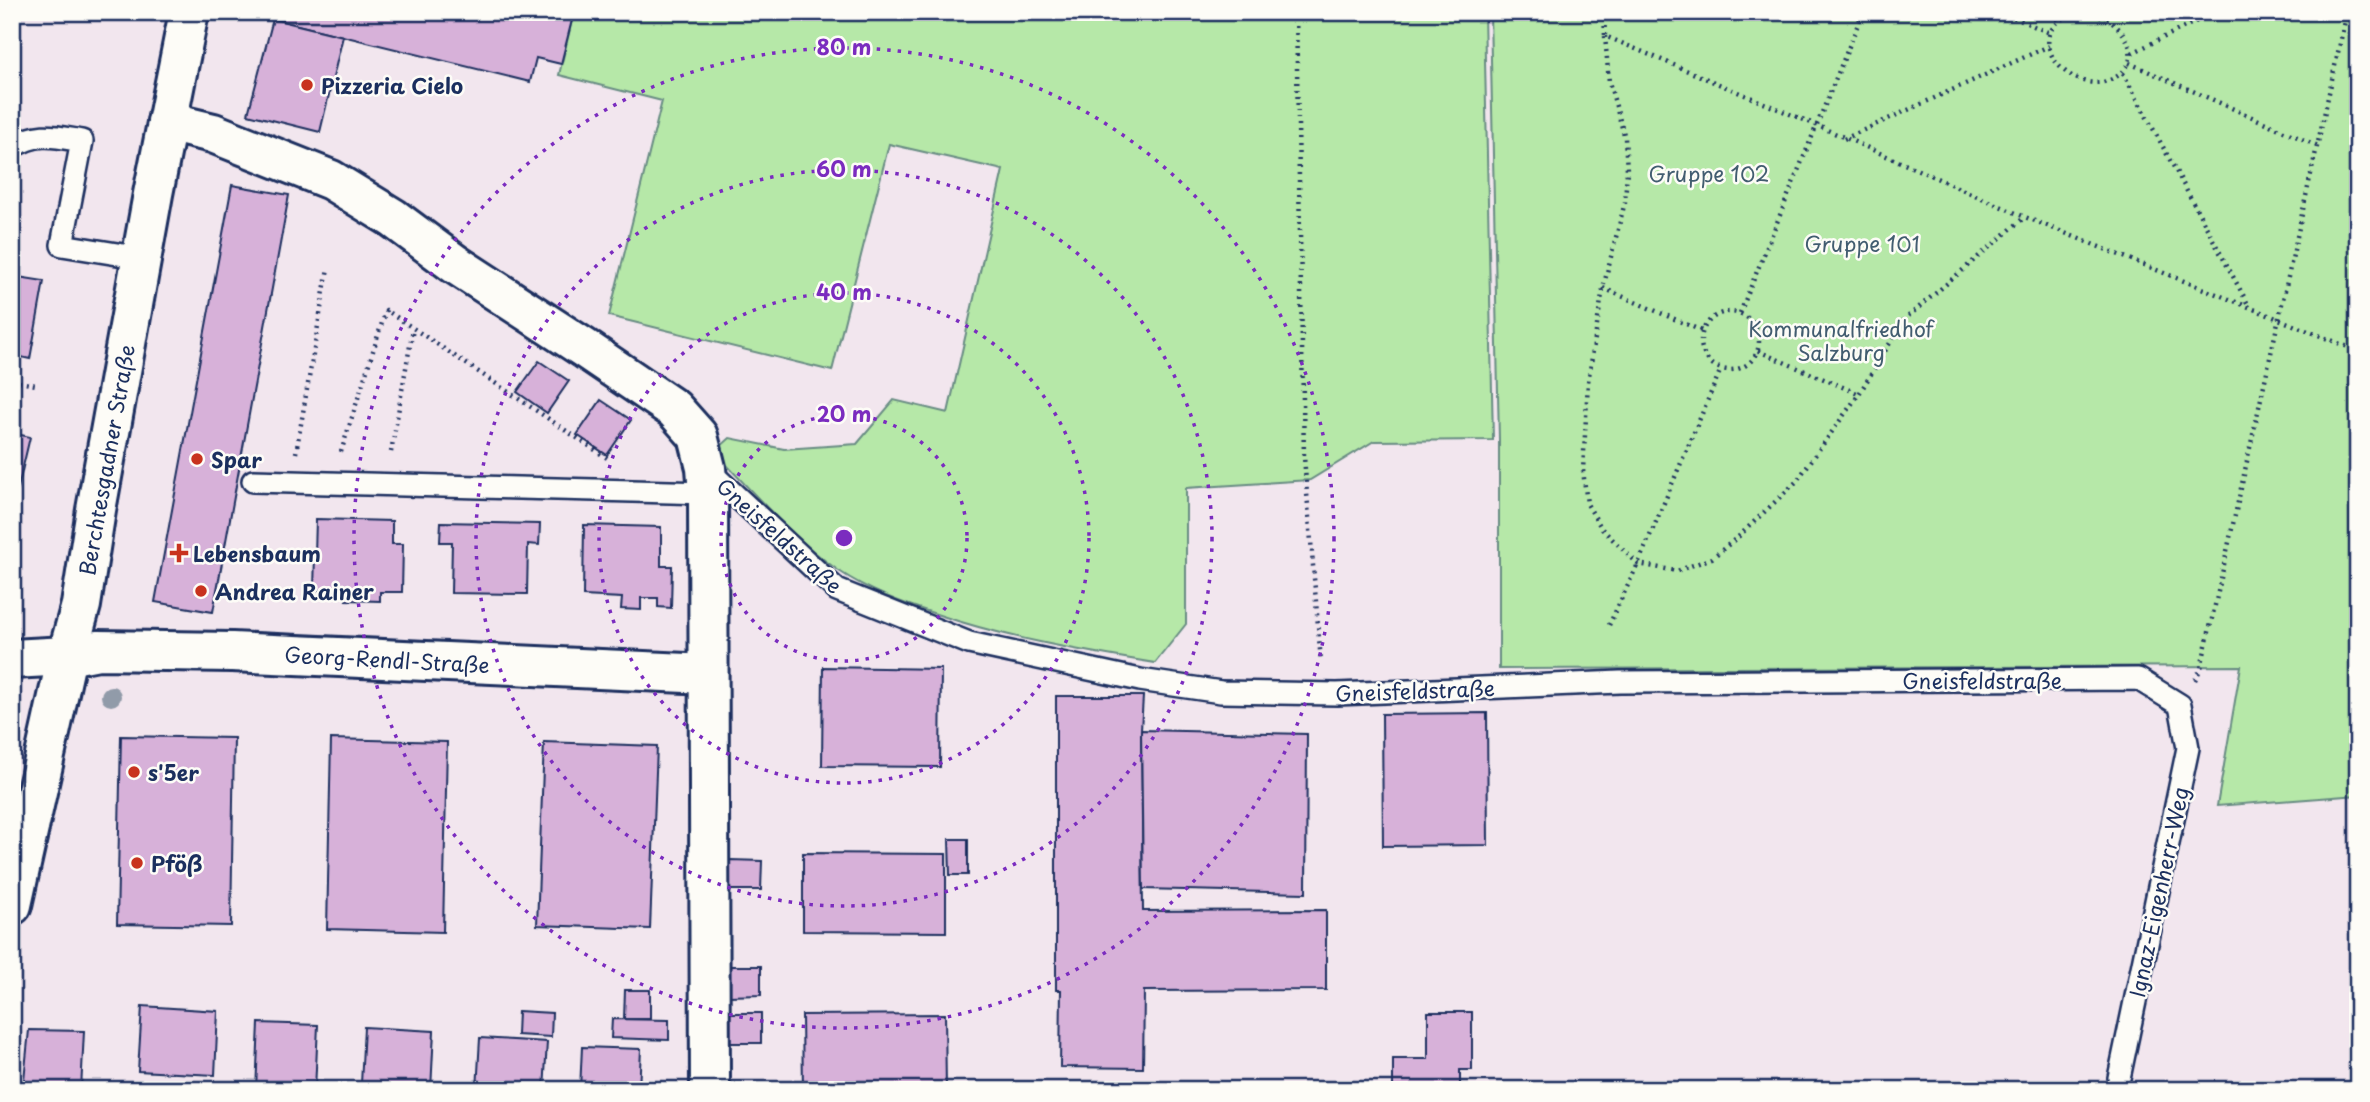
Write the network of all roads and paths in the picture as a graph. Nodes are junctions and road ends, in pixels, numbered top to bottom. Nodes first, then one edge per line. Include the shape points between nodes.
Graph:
1 (189, 12) edge
2 (1296, 12) edge
3 (1604, 12) edge
4 (1863, 12) edge
5 (2001, 12) edge
6 (2055, 12) edge
7 (2215, 12) edge
8 (2347, 12) edge
9 (2059, 22) junction
10 (2050, 33) junction
11 (1605, 37) junction
12 (2049, 46) junction
13 (2132, 52) junction
14 (2129, 63) junction
15 (2123, 74) junction
16 (167, 122) junction
17 (1816, 125) junction
18 (1844, 139) junction
19 (2318, 146) junction
20 (12, 147) edge
21 (2025, 217) junction
22 (142, 258) junction
23 (328, 268) dead end
24 (1603, 288) junction
25 (2249, 306) junction
26 (1740, 313) junction
27 (2279, 319) junction
28 (413, 329) junction
29 (1702, 331) junction
30 (1758, 351) junction
31 (2358, 351) edge
32 (1721, 369) junction
33 (12, 381) edge
34 (36, 384) dead end
35 (1859, 394) junction
36 (295, 460) dead end
37 (338, 462) dead end
38 (707, 480) junction
39 (253, 481) dead end
40 (385, 485) junction
41 (658, 492) junction
42 (1638, 564) junction
43 (1609, 625) dead end
44 (67, 656) junction
45 (12, 659) edge
46 (2201, 668) dead end
47 (708, 674) junction
48 (1324, 694) junction
49 (2180, 705) joint
50 (12, 905) edge
51 (2119, 1078) dead end
52 (710, 1090) edge

1 - 16 street, Berchtesgadner Straße
2 - 48 path via 1304,457
3 - 11 path
4 - 17 path
5 - 10 path
6 - 9 path
7 - 13 path
8 - 19 path
9 - 10 path
9 - 13 path via 2086,13 2101,16 2126,38
10 - 12 path
11 - 17 path
11 - 24 path via 1627,170 1625,202
12 - 15 path via 2058,66 2079,81 2091,84
12 - 18 path
13 - 14 path
14 - 15 path
14 - 19 path
15 - 25 path
16 - 22 street, Berchtesgadner Straße
16 - 38 street, Gneisfeldstraße via 213,134 331,180 393,218 674,409 698,436
17 - 18 path
17 - 26 path
18 - 21 path
19 - 27 path
20 - 22 lane via 28,138 49,135 82,141 62,245
21 - 25 path
21 - 35 path via 1904,320
22 - 44 street, Berchtesgadner Straße via 81,605
23 - 36 path
24 - 29 path
24 - 42 path via 1588,382 1583,470 1587,504 1602,529
25 - 27 path
26 - 29 path via 1717,314
26 - 30 path via 1757,328
27 - 31 path
27 - 46 path
28 - 37 path via 386,310
28 - 40 path
28 - 41 path
29 - 32 path via 1704,354
30 - 32 path via 1743,367
30 - 35 path
32 - 42 path
33 - 34 path
35 - 42 path via 1796,482 1712,558 1677,570
38 - 41 lane
38 - 47 street, Gneisfeldstraße
38 - 48 lane, Gneisfeldstraße via 837,590 969,643 1140,680 1221,692
39 - 40 lane
40 - 41 lane
42 - 43 path
44 - 45 street, Georg-Rendl-Straße
44 - 47 street, Georg-Rendl-Straße via 97,650 232,652
44 - 50 street, Berchtesgadner Straße
47 - 52 street, Gneisfeldstraße
48 - 49 lane, Gneisfeldstraße via 1620,682 2138,680
49 - 51 lane, Ignaz-Eigenherr-Weg via 2188,748

